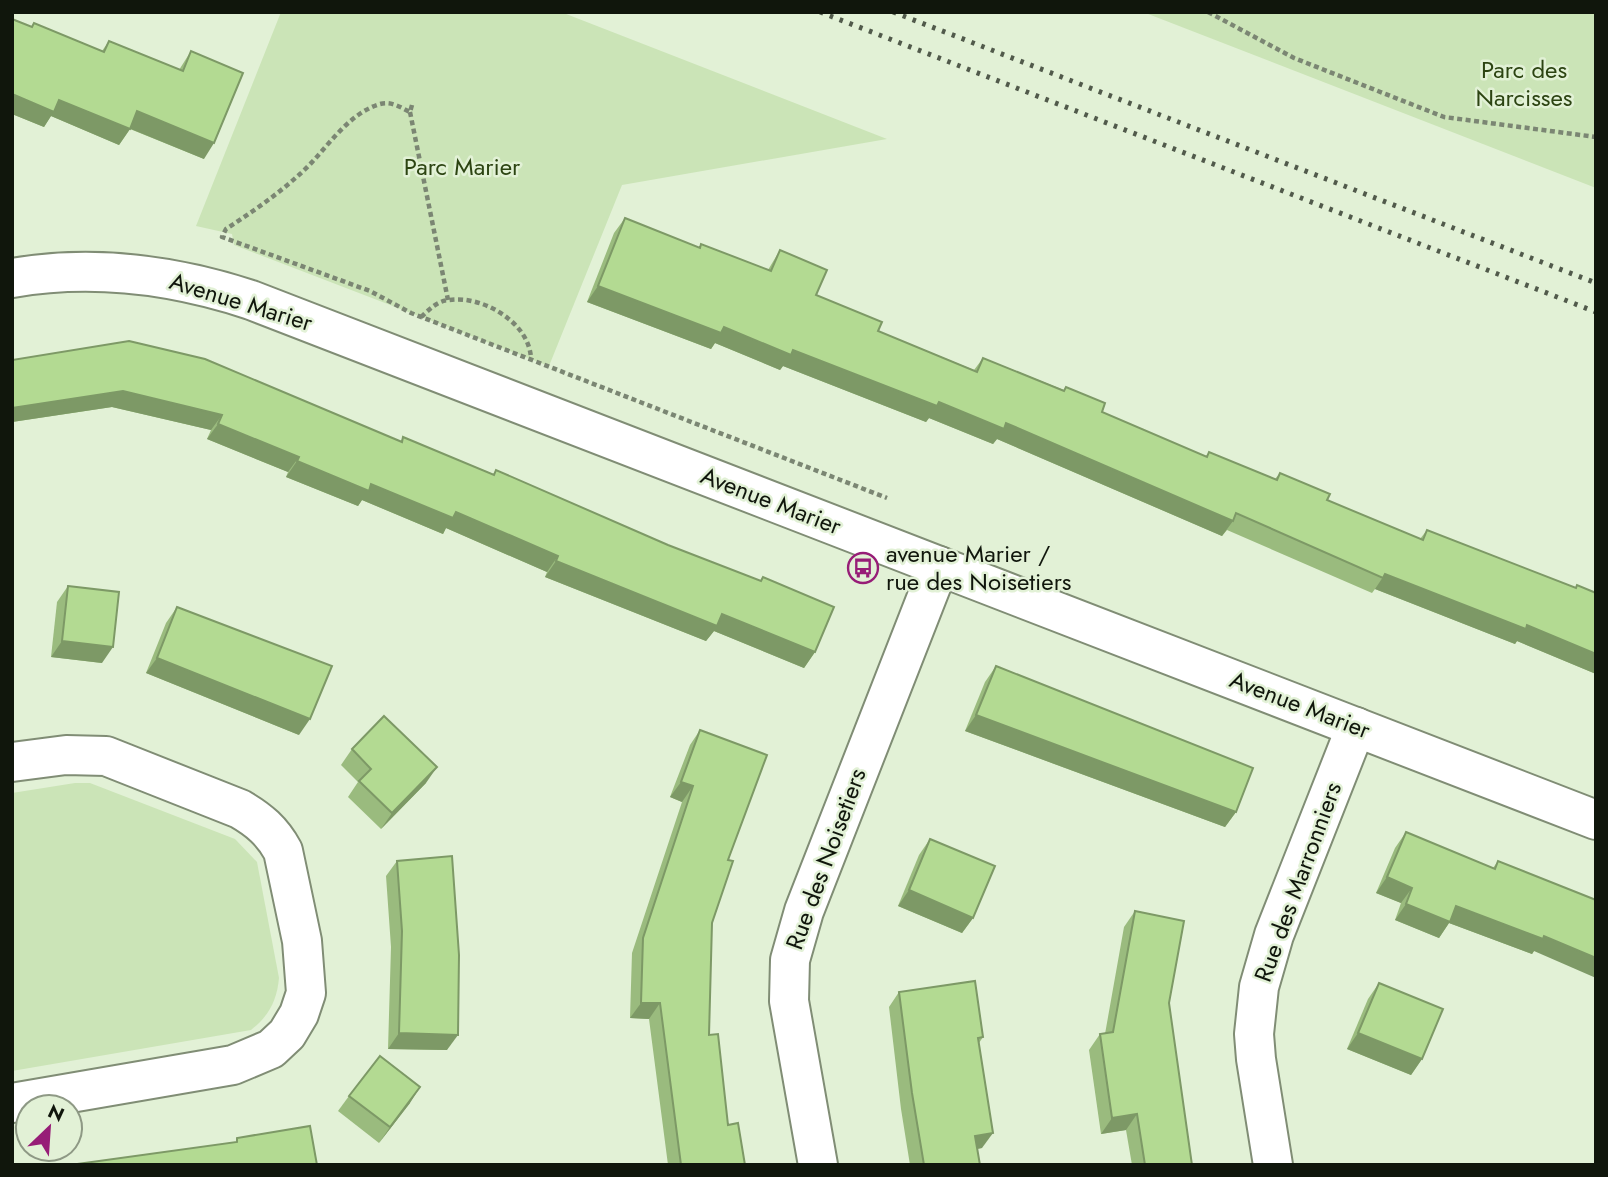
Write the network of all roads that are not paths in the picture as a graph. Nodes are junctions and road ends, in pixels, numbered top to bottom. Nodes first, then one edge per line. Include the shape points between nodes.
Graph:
1 (12, 278) edge
2 (939, 566) junction
3 (1356, 727) junction
4 (12, 762) edge
5 (1596, 820) edge
6 (12, 1103) edge
7 (818, 1165) edge
8 (1273, 1165) edge

1 - 2 street, Avenue Marier via 103,271 159,276 219,290
2 - 3 street, Avenue Marier
2 - 7 street, Rue des Noisetiers via 804,911 790,960 789,1001
3 - 5 street, Avenue Marier
3 - 8 street, Rue des Marronniers via 1274,935 1259,987 1254,1034
4 - 6 street via 66,755 106,757 240,808 258,820 274,835 286,861 307,968 299,1014 287,1034 254,1059

